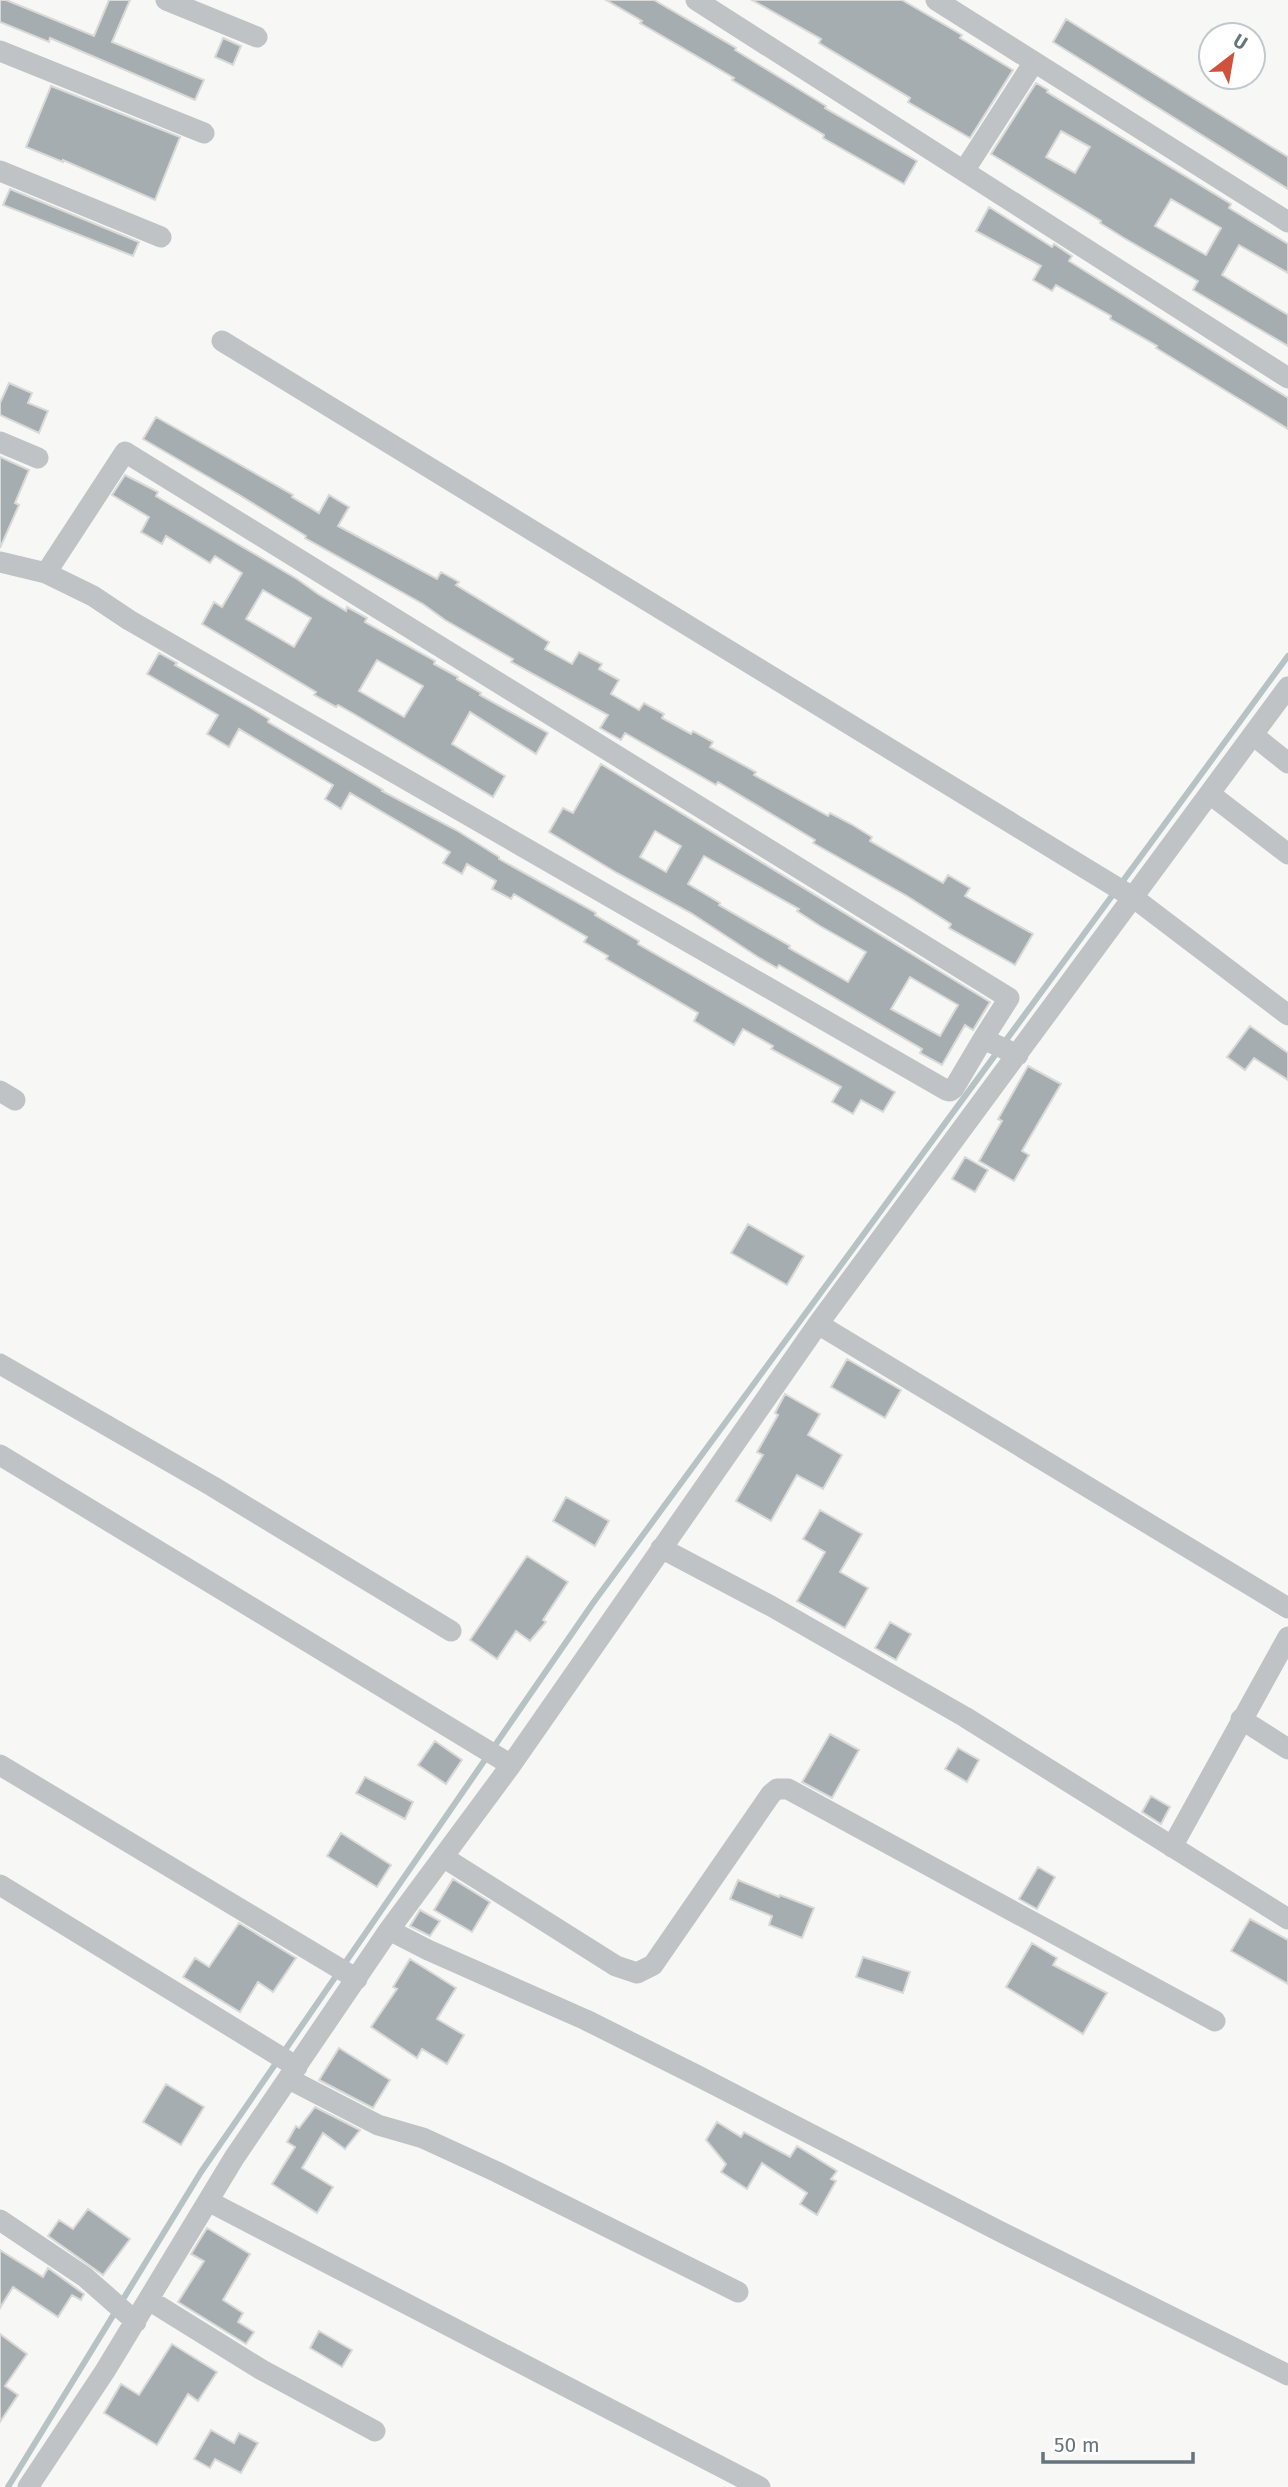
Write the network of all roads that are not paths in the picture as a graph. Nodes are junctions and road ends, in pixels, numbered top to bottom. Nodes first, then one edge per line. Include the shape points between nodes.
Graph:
1 (166, 0) edge
2 (696, 0) edge
3 (936, 0) edge
4 (257, 37) dead end
5 (0, 51) edge
6 (1034, 62) junction
7 (204, 133) dead end
8 (0, 171) edge
9 (964, 171) junction
10 (1288, 222) edge
11 (161, 237) dead end
12 (222, 341) dead end
13 (1288, 378) edge
14 (0, 442) edge
15 (38, 458) dead end
16 (0, 562) edge
17 (46, 573) junction
18 (1288, 687) edge
19 (1253, 735) junction
20 (1288, 763) edge
21 (1210, 794) junction
22 (1288, 853) edge
23 (1134, 898) junction
24 (1288, 1015) edge
25 (1001, 1047) junction
26 (818, 1324) junction
27 (0, 1364) edge
28 (0, 1455) edge
29 (662, 1548) junction
30 (1288, 1608) edge
31 (451, 1631) dead end
32 (1288, 1637) edge
33 (1241, 1718) junction
34 (1288, 1749) edge
35 (507, 1763) junction
36 (0, 1765) edge
37 (1172, 1847) junction
38 (443, 1857) junction
39 (0, 1885) edge
40 (1288, 1919) edge
41 (389, 1930) junction
42 (357, 1979) junction
43 (1215, 2021) dead end
44 (293, 2070) junction
45 (208, 2201) junction
46 (0, 2220) edge
47 (738, 2292) dead end
48 (149, 2300) junction
49 (133, 2319) junction
50 (1288, 2375) edge
51 (375, 2431) dead end
52 (28, 2487) edge
53 (760, 2487) edge

1 - 4 street
2 - 9 street
3 - 6 street
5 - 7 street
6 - 9 street
6 - 10 street
8 - 11 street
9 - 13 street
12 - 23 street
14 - 15 street
16 - 17 street
17 - 25 street via 946,1090
17 - 25 street via 125,452 1009,998
18 - 19 street
19 - 20 street
19 - 21 street
21 - 22 street
21 - 23 street
23 - 24 street
23 - 25 street
25 - 26 street
26 - 29 street
26 - 30 street
27 - 31 street
28 - 35 street
29 - 35 street
29 - 37 street via 965,1717
32 - 33 street
33 - 34 street
33 - 37 street
35 - 38 street
36 - 42 street
37 - 40 street
38 - 41 street
38 - 43 street via 616,1966 637,1973 653,1965 771,1794 788,1789
39 - 44 street via 275,2053
41 - 42 street
41 - 50 street via 696,2074
42 - 44 street
44 - 45 street
44 - 47 street via 378,2125 423,2138 497,2172
45 - 48 street
45 - 53 street
46 - 49 street via 85,2277
48 - 49 street
48 - 51 street via 262,2370
49 - 52 street

